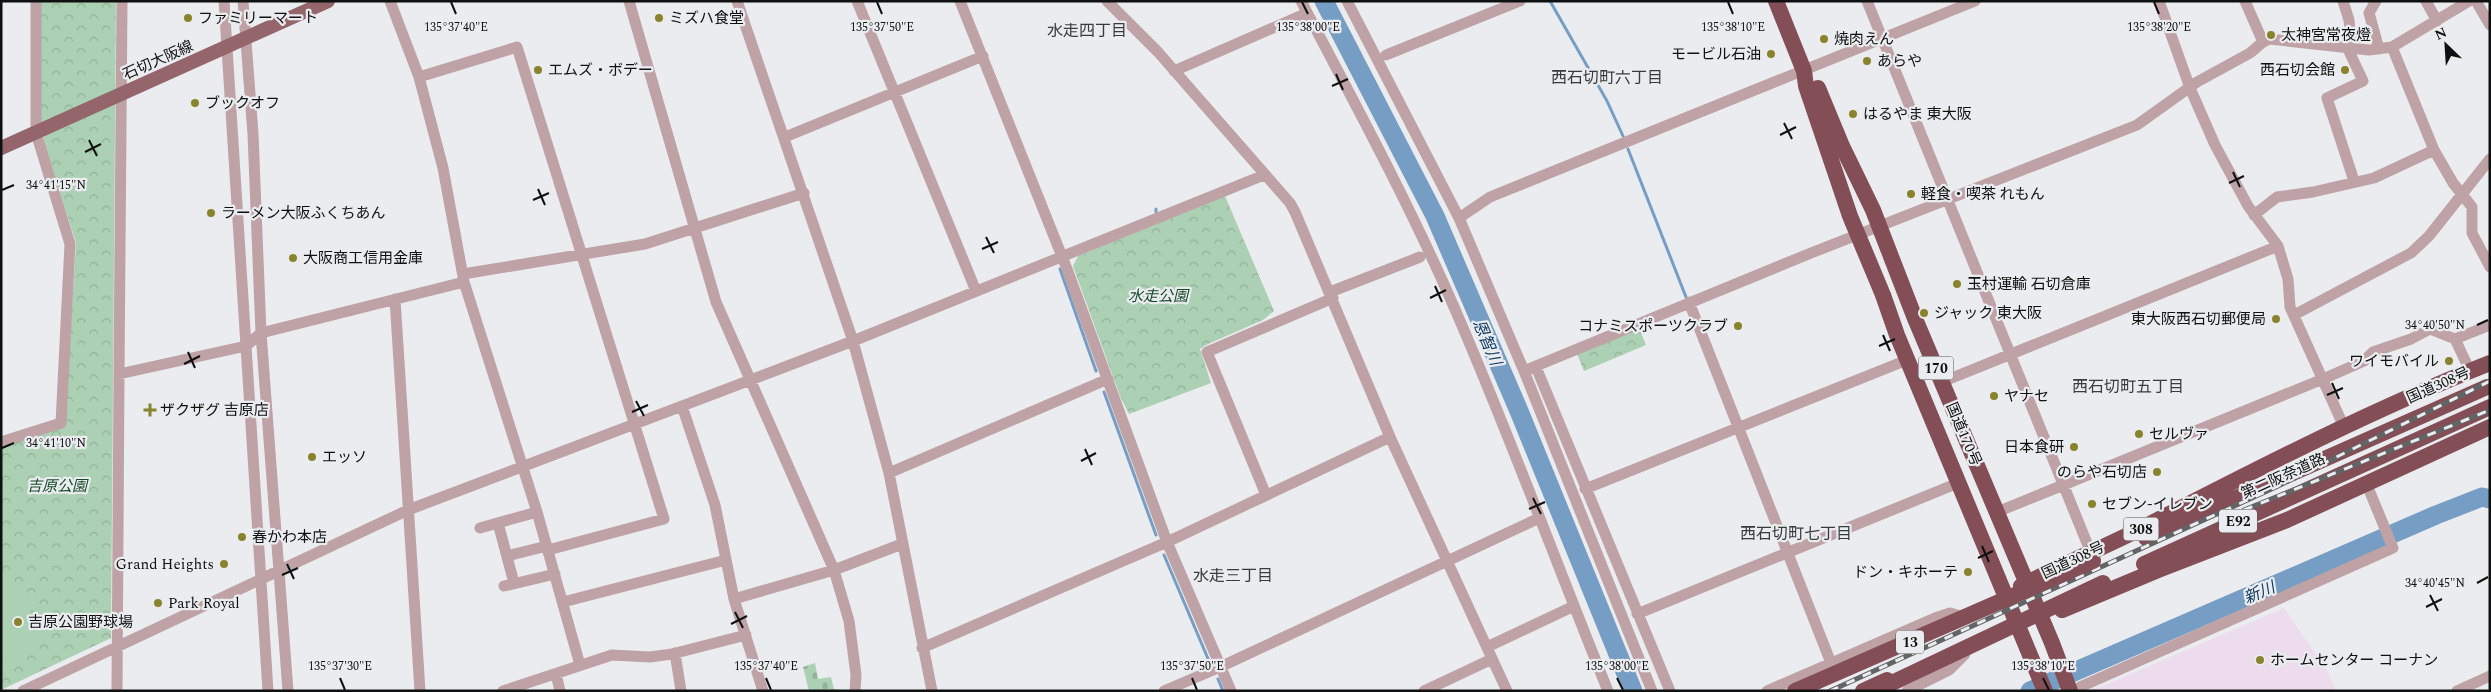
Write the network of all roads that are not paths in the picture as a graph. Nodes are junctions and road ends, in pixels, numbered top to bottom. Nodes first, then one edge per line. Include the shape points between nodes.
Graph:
1 (36, 1) edge
2 (122, 1) edge
3 (224, 1) edge
4 (243, 1) edge
5 (328, 1) edge
6 (390, 1) edge
7 (629, 1) edge
8 (737, 1) edge
9 (857, 1) edge
10 (960, 1) edge
11 (1107, 1) edge
12 (1301, 1) edge
13 (1347, 1) edge
14 (1520, 1) edge
15 (1776, 1) edge
16 (1867, 1) edge
17 (1975, 1) edge
18 (2159, 1) edge
19 (2245, 1) edge
20 (2343, 1) edge
21 (2376, 1) edge
22 (2426, 1) edge
23 (2469, 1) edge
24 (2476, 1) edge
25 (1307, 13) junction
26 (2437, 21) junction
27 (2490, 25) edge
28 (245, 38) junction
29 (1882, 40) junction
30 (2262, 42) junction
31 (228, 46) junction
32 (2349, 47) junction
33 (2392, 47) junction
34 (2379, 49) junction
35 (1386, 55) dead end
36 (983, 56) junction
37 (1174, 71) junction
38 (1804, 71) junction
39 (419, 77) junction
40 (2190, 88) junction
41 (894, 91) junction
42 (121, 94) junction
43 (36, 133) junction
44 (784, 137) junction
45 (1, 148) edge
46 (2434, 150) junction
47 (2490, 159) edge
48 (1264, 175) junction
49 (2354, 181) junction
50 (804, 193) junction
51 (2463, 194) junction
52 (1947, 200) junction
53 (2254, 214) junction
54 (1459, 218) junction
55 (1880, 226) junction
56 (696, 228) junction
57 (1858, 234) junction
58 (2278, 246) junction
59 (583, 256) junction
60 (1062, 256) junction
61 (1420, 256) dead end
62 (2488, 261) edge
63 (463, 278) junction
64 (976, 291) junction
65 (1332, 295) junction
66 (395, 300) junction
67 (1688, 302) junction
68 (2294, 315) junction
69 (2490, 326) edge
70 (261, 333) junction
71 (2455, 339) junction
72 (853, 341) junction
73 (246, 346) junction
74 (2009, 356) junction
75 (1907, 360) junction
76 (2490, 363) edge
77 (1536, 367) junction
78 (2470, 370) junction
79 (1524, 371) junction
80 (119, 374) junction
81 (2323, 379) junction
82 (751, 380) junction
83 (1108, 380) junction
84 (1942, 382) junction
85 (682, 406) junction
86 (2490, 407) edge
87 (635, 423) junction
88 (1739, 426) junction
89 (2344, 427) junction
90 (2490, 427) edge
91 (1390, 437) junction
92 (1, 442) edge
93 (521, 466) junction
94 (889, 473) junction
95 (1958, 484) junction
96 (2367, 485) junction
97 (2062, 486) junction
98 (1585, 489) junction
99 (1266, 495) junction
100 (408, 510) junction
101 (537, 512) junction
102 (1997, 512) junction
103 (1535, 520) dead end
104 (498, 523) junction
105 (480, 528) dead end
106 (2142, 528) junction
107 (1167, 542) junction
108 (902, 544) junction
109 (547, 548) junction
110 (2090, 553) junction
111 (1789, 554) junction
112 (507, 556) junction
113 (726, 560) junction
114 (1448, 561) junction
115 (280, 570) junction
116 (834, 570) junction
117 (2158, 570) junction
118 (555, 574) junction
119 (262, 578) junction
120 (2026, 587) junction
121 (2006, 594) junction
122 (734, 599) junction
123 (563, 602) junction
124 (1574, 606) junction
125 (1637, 614) junction
126 (1961, 616) junction
127 (2039, 617) junction
128 (2020, 629) junction
129 (746, 635) junction
130 (117, 646) junction
131 (1487, 647) junction
132 (922, 648) junction
133 (675, 653) junction
134 (1964, 654) junction
135 (1492, 659) junction
136 (1831, 663) junction
137 (580, 665) junction
138 (1220, 667) junction
139 (556, 674) junction
140 (2490, 676) edge
141 (2069, 682) edge
142 (2043, 684) edge
143 (29, 689) edge
144 (117, 691) edge
145 (268, 691) edge
146 (288, 691) edge
147 (420, 691) edge
148 (503, 691) edge
149 (560, 691) edge
150 (681, 691) edge
151 (763, 691) edge
152 (855, 691) edge
153 (932, 691) edge
154 (1164, 691) edge
155 (1230, 691) edge
156 (1424, 691) edge
157 (1507, 691) edge
158 (1608, 691) edge
159 (1652, 691) edge
160 (1670, 691) edge
161 (1767, 691) edge
162 (1793, 691) edge
163 (1863, 691) edge
164 (1875, 691) edge
165 (1886, 691) edge
166 (1907, 691) edge
167 (2457, 691) edge

1 - 43 street
2 - 42 street
3 - 31 street
4 - 28 street
5 - 28 main road, 石切大阪線
6 - 39 street
7 - 56 street
8 - 44 street
9 - 41 street
10 - 36 street
11 - 37 street
12 - 25 street
13 - 54 street
14 - 35 street
15 - 38 highway, 国道170号 / 170
16 - 29 street
17 - 29 street
18 - 40 street
19 - 30 street
20 - 32 street via 2349,20
21 - 34 street via 2369,13
22 - 26 street
23 - 26 street
24 - 27 street
25 - 37 street
25 - 124 street via 1454,305
26 - 33 street
28 - 31 main road, 石切大阪線
28 - 70 street via 253,134
29 - 38 street
29 - 52 street
30 - 32 street via 2269,39
30 - 40 street via 2250,54
31 - 42 main road, 石切大阪線
31 - 73 street
32 - 34 street
32 - 49 street via 2363,81 2327,98
33 - 34 street
33 - 46 street
36 - 41 street
36 - 60 street
37 - 48 street
38 - 54 street via 1490,197
38 - 55 highway, 国道170号 / 170 via 1815,82
38 - 57 highway, 国道170号 / 170 via 1806,86
39 - 59 street via 517,47
39 - 63 street via 443,168
40 - 52 street via 2137,125
40 - 53 street via 2215,145
41 - 44 street
41 - 64 street
42 - 43 main road, 石切大阪線
42 - 80 street
43 - 45 main road, 石切大阪線
43 - 92 street via 70,244 61,423
44 - 50 street
46 - 49 street via 2374,178
46 - 51 street
47 - 51 street
48 - 60 street
48 - 65 street via 1296,212
49 - 53 street via 2277,197
50 - 56 street
50 - 72 street
51 - 62 street via 2472,207 2472,233
51 - 68 street via 2411,253
52 - 55 street
52 - 74 street
53 - 58 street
54 - 79 street
55 - 57 street
55 - 84 highway, 国道170号 / 170
56 - 59 street via 645,244
56 - 82 street via 716,302
57 - 67 street
57 - 75 highway, 国道170号 / 170
58 - 68 street
58 - 74 street
59 - 63 street
59 - 87 street
60 - 64 street
60 - 83 street
61 - 65 street
63 - 66 street
63 - 93 street
64 - 72 street
65 - 91 street
65 - 99 street via 1207,352
66 - 70 street
66 - 100 street
67 - 77 street
67 - 88 street
68 - 81 street
69 - 71 street
70 - 73 street
70 - 115 street
71 - 78 street
71 - 81 street via 2430,329 2373,352 2364,361
72 - 82 street
72 - 94 street
73 - 80 street
73 - 119 street
74 - 84 street
74 - 97 street
75 - 88 street
75 - 95 highway, 国道170号 / 170
76 - 78 highway, 国道308号 / 308
77 - 79 street
77 - 98 street
78 - 89 highway, 国道308号 / 308
79 - 159 street
80 - 130 street
81 - 89 street
81 - 97 street
82 - 85 street
82 - 116 street
83 - 94 street
83 - 107 street
84 - 102 highway, 国道170号 / 170
85 - 87 street
85 - 113 street via 715,505
86 - 117 highway via 2376,469
86 - 127 highway, 第二阪奈道路 / E92, bridge
87 - 93 street
87 - 109 street via 664,519
88 - 98 street
88 - 111 street
89 - 106 highway, 国道308号 / 308
90 - 96 highway
91 - 99 street
91 - 114 street
93 - 100 street
93 - 101 street
94 - 108 street
95 - 111 street
95 - 121 highway, 国道170号 / 170
96 - 117 highway via 2288,520
96 - 141 street via 2393,548
97 - 102 street
97 - 110 street
98 - 125 street
99 - 107 street
100 - 115 street
100 - 147 street
101 - 104 street
101 - 109 street
102 - 120 highway, 国道170号 / 170
103 - 114 street
104 - 105 street
104 - 112 street
106 - 110 highway, 国道308号 / 308
106 - 120 highway, 第二阪奈道路 / E92, bridge via 2359,432 2487,387
107 - 132 street
107 - 138 street
108 - 116 street
108 - 132 street
109 - 112 street
109 - 118 street
110 - 120 highway, 国道308号 / 308 via 2042,574
111 - 125 street
111 - 136 street
112 - 118 street via 509,584
113 - 122 street
113 - 123 street
114 - 131 street
114 - 138 street
115 - 119 street
115 - 146 street
116 - 122 street
116 - 152 street via 849,621
117 - 127 highway
118 - 123 street
119 - 130 street
119 - 145 street
120 - 121 highway, 国道308号 / 308
120 - 127 highway, 国道170号 / 170
120 - 162 highway, 13, bridge
121 - 126 highway, 国道308号 / 308
121 - 128 highway, 国道170号 / 170
122 - 129 street
123 - 137 street
124 - 131 street
124 - 158 street
125 - 160 street
126 - 136 street via 1950,613 1935,618
126 - 162 highway, 国道308号 / 308
127 - 128 highway
127 - 141 highway, 国道170号 / 170
127 - 164 highway, 13, bridge
128 - 134 highway
128 - 142 highway, 国道170号 / 170
128 - 163 highway via 2000,627
129 - 133 street
129 - 151 street
130 - 143 street
130 - 144 street
131 - 135 street
132 - 153 street
133 - 137 street via 650,657 612,655
133 - 150 street
134 - 165 highway
134 - 166 street via 1949,670
135 - 156 street
135 - 157 street
136 - 161 street
137 - 139 street
138 - 154 street
138 - 155 street
139 - 148 street
139 - 149 street
140 - 167 street

